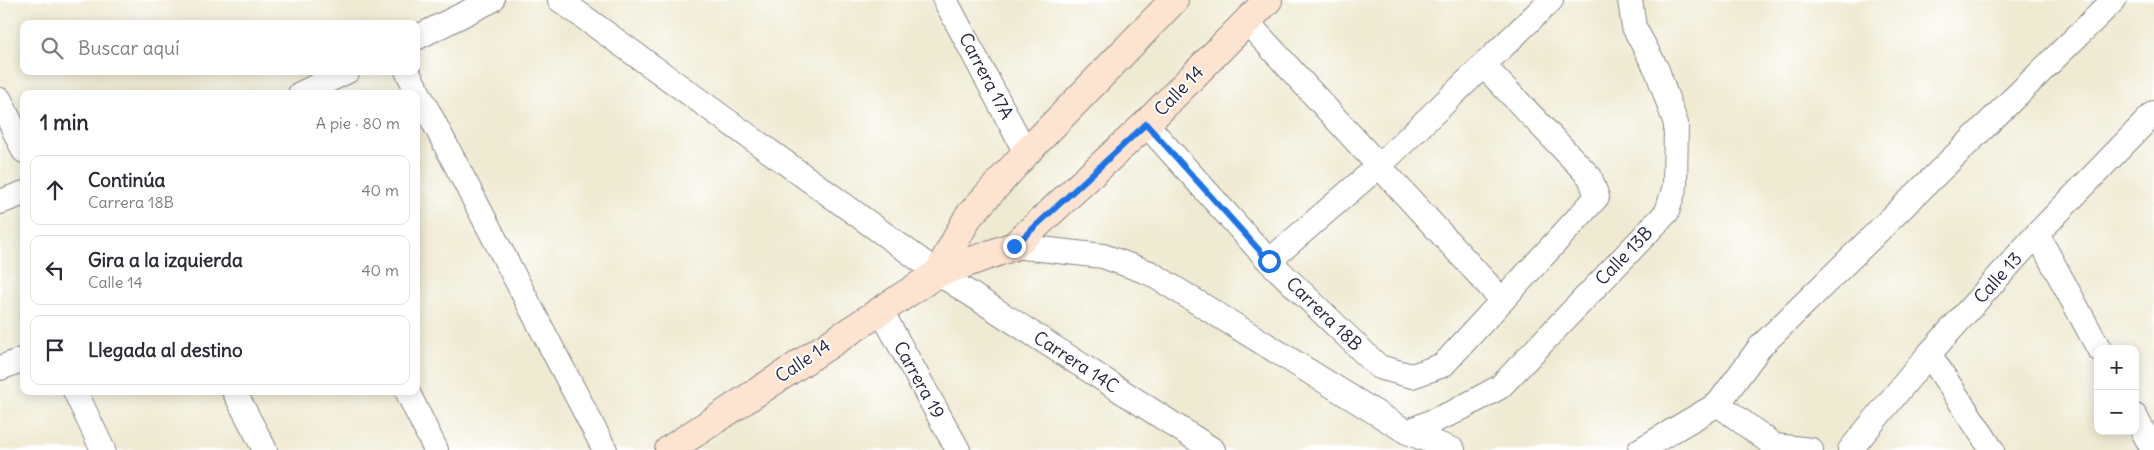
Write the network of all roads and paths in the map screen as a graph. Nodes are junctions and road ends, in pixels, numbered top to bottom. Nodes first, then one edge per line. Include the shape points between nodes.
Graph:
1 (492, 0) edge
2 (560, 0) edge
3 (945, 0) edge
4 (1174, 0) edge
5 (1268, 0) edge
6 (1551, 0) edge
7 (1630, 0) edge
8 (2114, 0) edge
9 (1247, 22) junction
10 (420, 36) edge
11 (1483, 65) junction
12 (340, 75) edge
13 (409, 75) edge
14 (308, 90) edge
15 (417, 90) edge
16 (420, 96) edge
17 (0, 100) edge
18 (1146, 124) junction
19 (2150, 127) edge
20 (20, 142) edge
21 (1026, 152) junction
22 (1380, 165) junction
23 (20, 195) edge
24 (0, 202) edge
25 (2037, 234) junction
26 (1014, 246) junction
27 (1269, 261) junction
28 (938, 273) junction
29 (1502, 300) junction
30 (880, 309) junction
31 (2097, 345) edge
32 (1929, 354) junction
33 (20, 360) edge
34 (0, 368) edge
35 (77, 395) edge
36 (236, 395) edge
37 (409, 395) edge
38 (1718, 404) junction
39 (2139, 424) edge
40 (1407, 432) junction
41 (103, 450) edge
42 (265, 450) edge
43 (436, 450) edge
44 (605, 450) edge
45 (669, 450) edge
46 (958, 450) edge
47 (1213, 450) edge
48 (1453, 450) edge
49 (1640, 450) edge
50 (1811, 450) edge
51 (1850, 450) edge
52 (1992, 450) edge
53 (2153, 450) edge

1 - 10 street
2 - 28 street, Carrera 14C
3 - 21 street, Carrera 17A
4 - 21 main road, Calle 14
5 - 9 main road, Calle 14
6 - 11 street
7 - 40 street, Calle 13B via 1634,26 1657,70 1676,124 1675,186 1666,212 1500,387
8 - 38 street via 1760,347
9 - 18 main road, Calle 14
9 - 22 street
11 - 22 street
11 - 29 street via 1590,177 1597,197
12 - 14 street
13 - 15 street
16 - 44 street
17 - 20 street
18 - 26 main road, Calle 14
18 - 27 street, Carrera 18B
19 - 25 street, Calle 13
21 - 28 main road, Calle 14 via 968,217
22 - 27 street
22 - 29 street
23 - 24 street
25 - 31 street
25 - 32 street, Calle 13
26 - 28 main road, Calle 14
26 - 40 street via 1103,256 1150,273
27 - 29 street, Carrera 18B via 1379,367 1412,376 1443,365
28 - 30 main road, Calle 14
28 - 47 street, Carrera 14C
30 - 45 main road, Calle 14
30 - 46 street, Carrera 19
32 - 51 street, Calle 13
32 - 52 street
33 - 34 street
35 - 41 street
36 - 42 street
37 - 43 street
38 - 49 street
38 - 50 street via 1775,446
39 - 53 street
40 - 48 street

